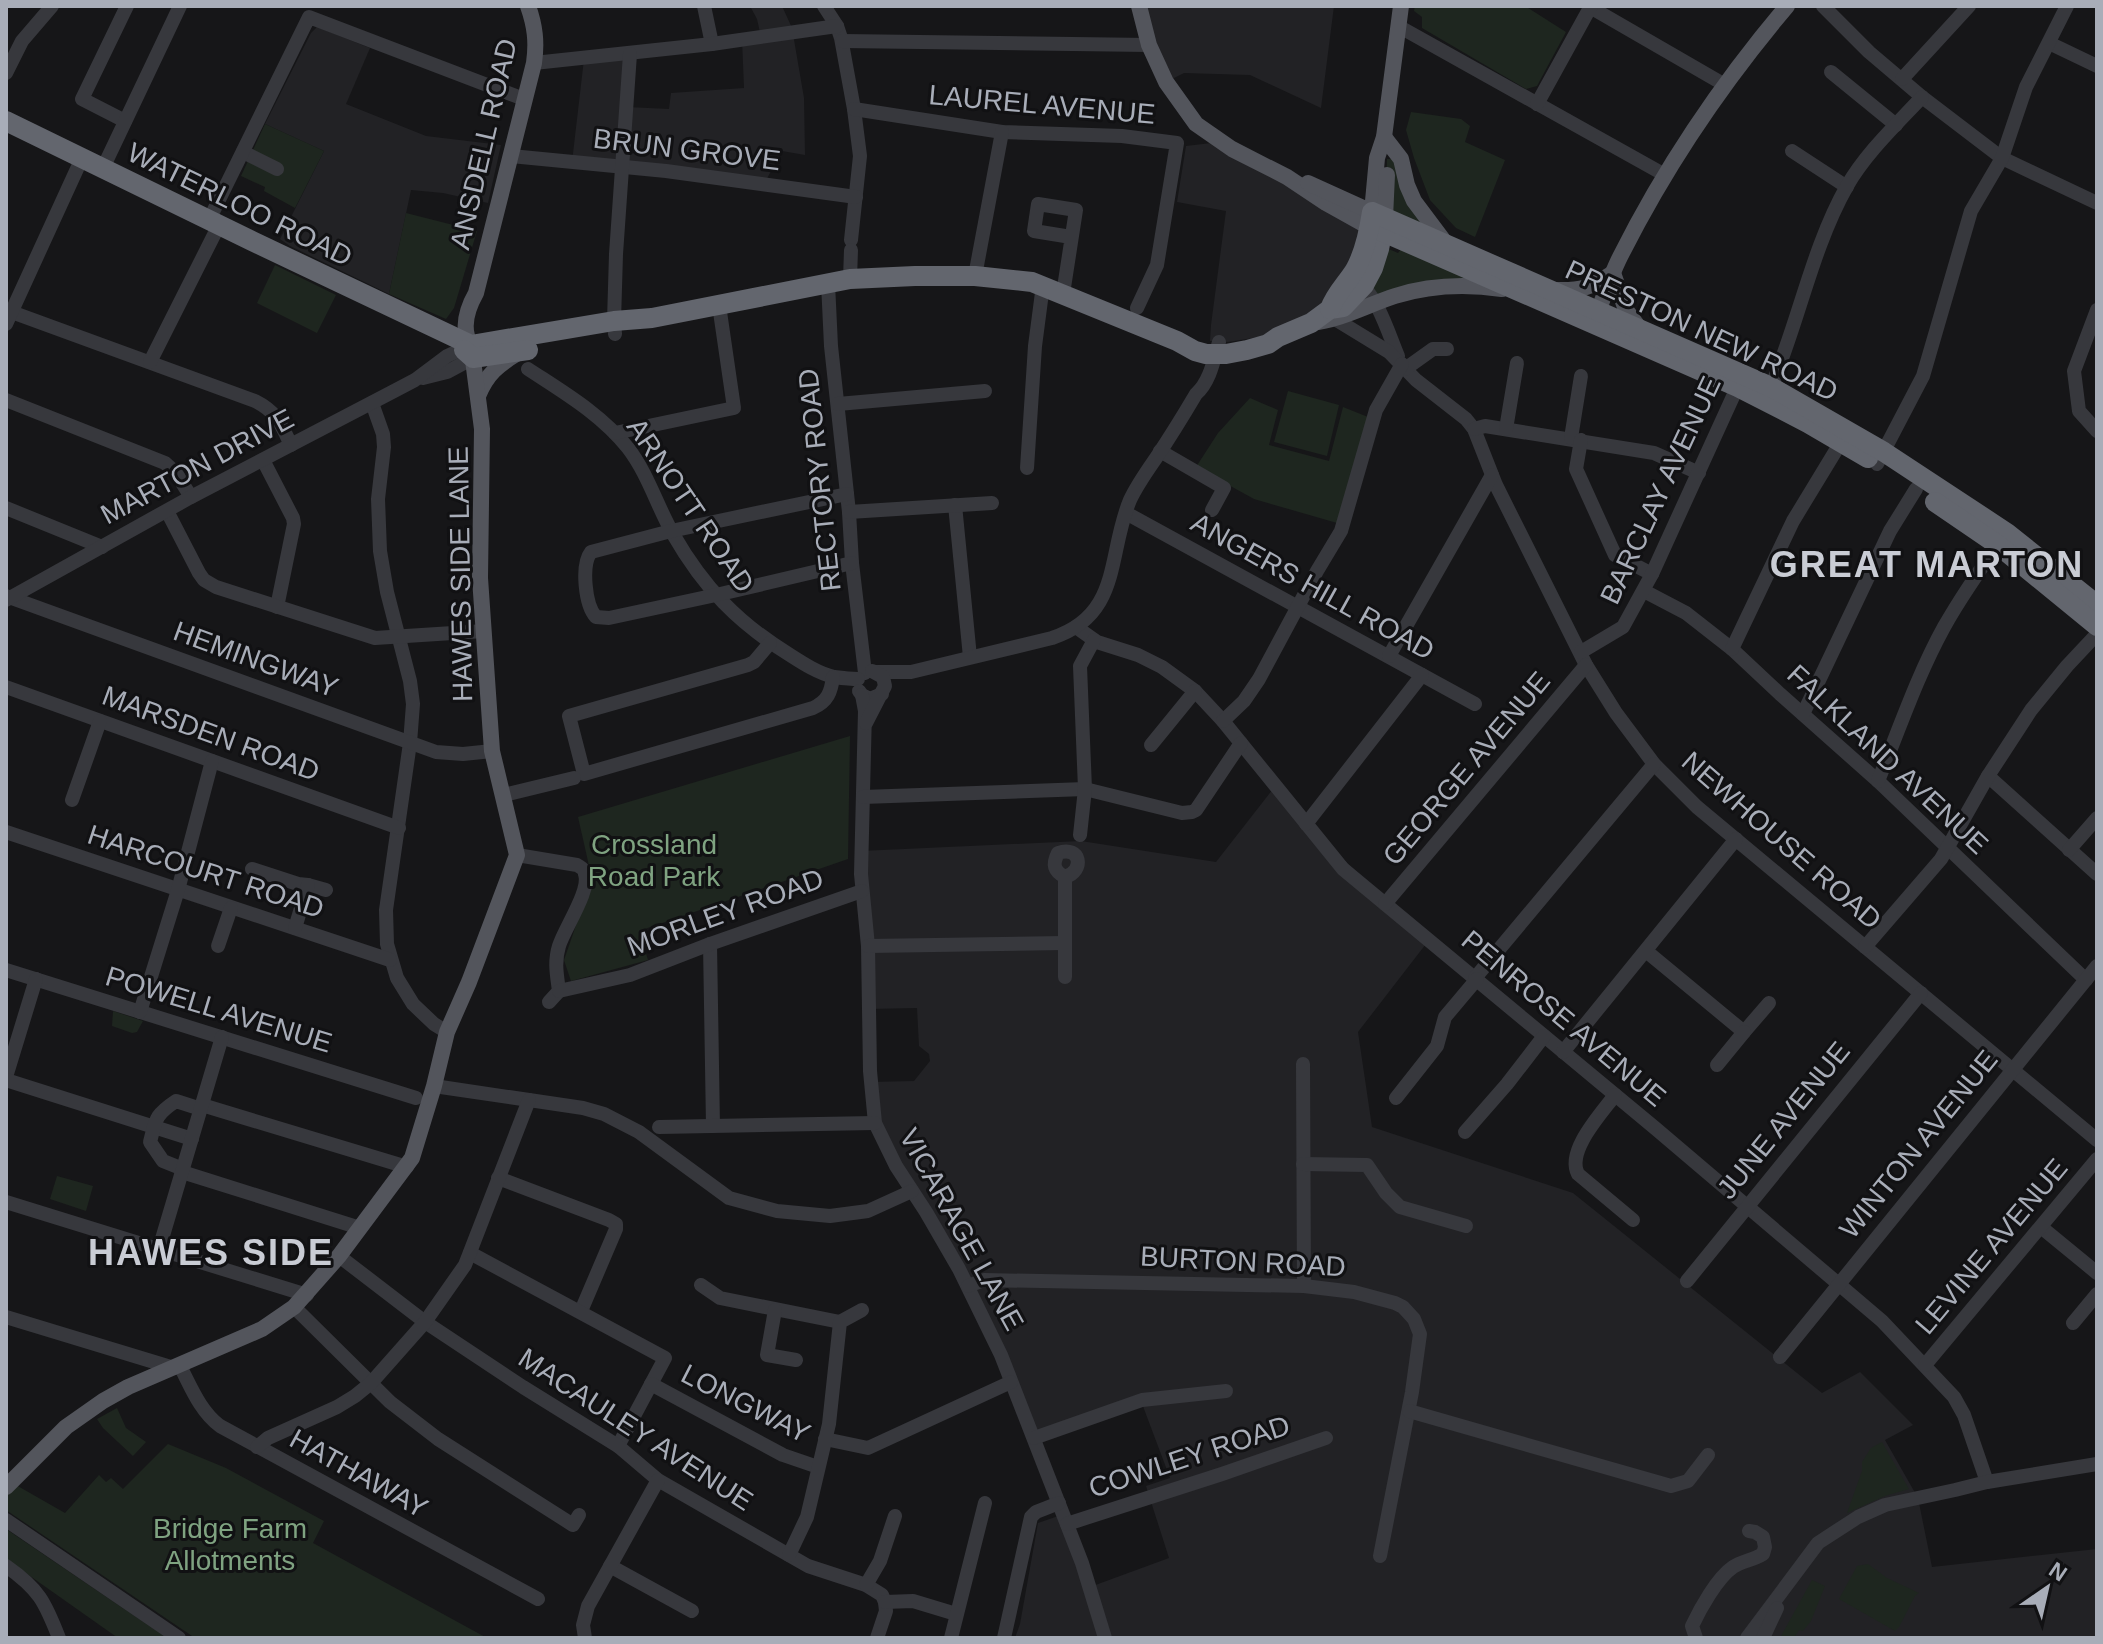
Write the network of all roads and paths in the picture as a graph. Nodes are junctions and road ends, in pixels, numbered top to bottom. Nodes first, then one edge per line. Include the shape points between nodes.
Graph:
1 (52, 6) edge
2 (127, 6) edge
3 (180, 6) edge
4 (528, 6) edge
5 (704, 6) edge
6 (824, 6) edge
7 (1139, 6) edge
8 (1401, 6) edge
9 (1787, 6) edge
10 (1823, 6) edge
11 (1969, 6) edge
12 (2067, 6) edge
13 (1590, 7) edge
14 (1398, 26) junction
15 (839, 34) junction
16 (2049, 43) junction
17 (712, 44) junction
18 (1149, 45) junction
19 (630, 54) junction
20 (534, 63) junction
21 (2097, 66) edge
22 (1831, 72) dead end
23 (6, 73) edge
24 (1902, 79) junction
25 (1725, 85) junction
26 (1922, 97) junction
27 (524, 99) junction
28 (1537, 104) junction
29 (854, 109) junction
30 (6, 121) edge
31 (125, 121) junction
32 (1896, 125) junction
33 (1002, 132) junction
34 (1384, 137) junction
35 (1792, 151) dead end
36 (243, 152) junction
37 (511, 156) junction
38 (82, 158) junction
39 (2002, 158) junction
40 (623, 167) junction
41 (103, 168) junction
42 (277, 169) dead end
43 (1665, 175) junction
44 (1847, 187) junction
45 (856, 197) junction
46 (2097, 203) edge
47 (214, 222) junction
48 (1377, 222) junction
49 (1071, 237) dead end
50 (1449, 247) junction
51 (1613, 273) junction
52 (975, 276) junction
53 (850, 279) junction
54 (1357, 280) junction
55 (828, 283) junction
56 (1043, 285) junction
57 (1512, 290) junction
58 (1551, 290) junction
59 (1063, 294) junction
60 (1375, 303) junction
61 (719, 305) junction
62 (1137, 308) dead end
63 (2097, 310) edge
64 (1333, 314) junction
65 (8, 315) edge
66 (1596, 318) junction
67 (614, 327) junction
68 (1640, 329) junction
69 (464, 347) junction
70 (1213, 348) junction
71 (1447, 349) dead end
72 (525, 360) junction
73 (150, 362) junction
74 (1517, 363) dead end
75 (1403, 366) junction
76 (1581, 376) dead end
77 (1741, 380) junction
78 (1771, 387) junction
79 (985, 391) dead end
80 (478, 398) junction
81 (6, 400) edge
82 (372, 403) junction
83 (838, 404) junction
84 (1474, 429) junction
85 (1506, 429) junction
86 (2097, 431) edge
87 (615, 433) junction
88 (1576, 439) junction
89 (1841, 442) junction
90 (291, 445) junction
91 (1160, 451) junction
92 (1880, 458) junction
93 (263, 460) junction
94 (1027, 468) dead end
95 (1699, 473) junction
96 (1492, 475) junction
97 (1916, 489) junction
98 (847, 494) junction
99 (191, 497) junction
100 (992, 503) dead end
101 (955, 505) junction
102 (6, 508) edge
103 (1212, 510) dead end
104 (167, 511) junction
105 (849, 512) junction
106 (1126, 513) junction
107 (671, 531) junction
108 (2002, 539) junction
109 (102, 547) junction
110 (852, 563) junction
111 (1652, 574) junction
112 (1644, 591) junction
113 (716, 595) junction
114 (8, 598) edge
115 (2096, 603) edge
116 (277, 607) junction
117 (1297, 607) junction
118 (2097, 626) edge
119 (1076, 627) junction
120 (484, 631) junction
121 (2097, 634) edge
122 (398, 637) junction
123 (1094, 640) junction
124 (770, 643) junction
125 (1732, 649) junction
126 (1389, 656) junction
127 (970, 657) junction
128 (1584, 659) junction
129 (911, 672) junction
130 (866, 675) junction
131 (1422, 675) junction
132 (833, 677) junction
133 (6, 687) edge
134 (1195, 691) junction
135 (883, 692) junction
136 (862, 695) junction
137 (1475, 704) dead end
138 (1803, 714) junction
139 (100, 721) junction
140 (1223, 721) junction
141 (864, 731) junction
142 (410, 743) junction
143 (1241, 743) junction
144 (1151, 745) dead end
145 (492, 751) junction
146 (212, 761) junction
147 (1654, 764) junction
148 (579, 776) junction
149 (1988, 776) junction
150 (1878, 781) junction
151 (1085, 789) junction
152 (504, 795) junction
153 (863, 797) junction
154 (72, 800) dead end
155 (2097, 818) edge
156 (1306, 824) junction
157 (399, 828) junction
158 (6, 832) edge
159 (1080, 835) dead end
160 (1736, 839) junction
161 (1946, 848) junction
162 (2069, 850) junction
163 (517, 855) junction
164 (252, 869) dead end
165 (2097, 874) edge
166 (1065, 877) dead end
167 (308, 885) junction
168 (178, 890) junction
169 (326, 890) dead end
170 (862, 891) junction
171 (1385, 904) junction
172 (231, 908) junction
173 (295, 928) junction
174 (1064, 943) junction
175 (710, 944) junction
176 (218, 946) dead end
177 (868, 946) junction
178 (1865, 947) junction
179 (1646, 951) junction
180 (390, 960) junction
181 (2097, 966) edge
182 (6, 970) edge
183 (1065, 977) dead end
184 (1476, 978) junction
185 (36, 979) junction
186 (2086, 980) junction
187 (1921, 993) junction
188 (1769, 1003) dead end
189 (140, 1012) junction
190 (447, 1032) junction
191 (1744, 1032) junction
192 (1544, 1036) junction
193 (222, 1037) junction
194 (1563, 1052) junction
195 (1303, 1064) dead end
196 (1717, 1065) dead end
197 (2012, 1069) junction
198 (6, 1078) edge
199 (434, 1086) junction
200 (1615, 1095) junction
201 (416, 1098) dead end
202 (1396, 1098) dead end
203 (529, 1100) junction
204 (202, 1107) junction
205 (875, 1123) junction
206 (154, 1126) junction
207 (713, 1126) junction
208 (659, 1127) dead end
209 (1465, 1132) dead end
210 (192, 1139) junction
211 (2097, 1140) edge
212 (2097, 1159) edge
213 (1303, 1164) junction
214 (407, 1167) junction
215 (182, 1170) junction
216 (498, 1178) junction
217 (912, 1191) junction
218 (6, 1202) edge
219 (1747, 1206) junction
220 (1625, 1219) dead end
221 (1466, 1226) dead end
222 (2041, 1227) junction
223 (360, 1228) junction
224 (159, 1249) junction
225 (470, 1253) junction
226 (339, 1256) junction
227 (2097, 1273) edge
228 (1687, 1281) dead end
229 (1839, 1283) junction
230 (701, 1285) dead end
231 (968, 1286) junction
232 (1304, 1286) junction
233 (2097, 1294) edge
234 (300, 1301) junction
235 (775, 1310) junction
236 (862, 1310) dead end
237 (581, 1311) junction
238 (6, 1317) edge
239 (425, 1322) junction
240 (840, 1322) junction
241 (2073, 1323) dead end
242 (1780, 1357) dead end
243 (796, 1360) dead end
244 (1925, 1365) junction
245 (177, 1367) junction
246 (1011, 1382) junction
247 (371, 1383) junction
248 (651, 1384) junction
249 (1226, 1391) dead end
250 (1409, 1411) junction
251 (1034, 1438) junction
252 (1326, 1438) dead end
253 (825, 1439) junction
254 (618, 1446) junction
255 (257, 1447) junction
256 (1708, 1455) dead end
257 (2097, 1464) edge
258 (818, 1467) junction
259 (658, 1480) junction
260 (1987, 1482) junction
261 (6, 1487) edge
262 (1059, 1503) junction
263 (966, 1512) dead end
264 (579, 1515) dead end
265 (895, 1516) dead end
266 (9, 1522) edge
267 (1067, 1524) junction
268 (1749, 1531) dead end
269 (789, 1555) junction
270 (1380, 1556) dead end
271 (6, 1566) edge
272 (610, 1566) junction
273 (866, 1585) junction
274 (538, 1599) dead end
275 (885, 1602) junction
276 (692, 1611) dead end
277 (956, 1614) junction
278 (1698, 1637) edge
279 (59, 1638) edge
280 (179, 1638) edge
281 (585, 1638) edge
282 (877, 1638) edge
283 (951, 1638) edge
284 (1004, 1638) edge
285 (1105, 1638) edge
286 (1750, 1638) edge

1 - 23 street via 22,41
2 - 31 street via 82,99
3 - 31 street
4 - 20 main road, ANSDELL ROAD via 535,30
5 - 17 street
6 - 15 street
7 - 18 main road
8 - 14 main road
9 - 25 main road
10 - 24 street
11 - 24 street
12 - 16 street
13 - 25 street
13 - 28 street
14 - 28 street
14 - 34 main road
15 - 17 street
15 - 18 street
15 - 29 street
16 - 21 street
16 - 39 street via 2026,87
17 - 19 street
18 - 48 main road via 1166,82 1196,124 1326,203
19 - 20 street
19 - 40 street
20 - 27 main road, ANSDELL ROAD
22 - 32 street
24 - 26 street
25 - 43 main road
26 - 32 street
26 - 39 street
27 - 36 street via 309,17
27 - 37 main road, ANSDELL ROAD
28 - 43 street
29 - 33 street, LAUREL AVENUE
29 - 45 street via 860,156
30 - 38 highway, WATERLOO ROAD
31 - 41 street
32 - 44 street
33 - 52 street
33 - 62 street, LAUREL AVENUE via 1177,143 1157,265
34 - 48 main road via 1387,159
34 - 50 main road via 1401,159 1414,201
35 - 44 street
36 - 42 street
36 - 47 street
37 - 40 street, BRUN GROVE
37 - 69 main road, ANSDELL ROAD via 476,293 476,338
38 - 41 highway, WATERLOO ROAD
38 - 65 street
39 - 46 street
39 - 92 street via 1971,211 1923,376
40 - 45 street, BRUN GROVE
40 - 67 street
41 - 47 highway, WATERLOO ROAD
43 - 51 main road
44 - 78 street via 1827,226
45 - 53 street
47 - 69 highway, WATERLOO ROAD
47 - 73 street
48 - 50 highway, PRESTON NEW ROAD
48 - 54 highway via 1378,255
48 - 57 highway, PRESTON NEW ROAD
49 - 59 street
50 - 58 highway, PRESTON NEW ROAD
51 - 58 main road via 1582,290
51 - 66 main road
51 - 68 main road via 1626,310
52 - 53 highway
52 - 56 highway
53 - 55 highway
54 - 60 street, NEWHOUSE ROAD
54 - 64 highway via 1333,300
55 - 61 highway
55 - 83 street, RECTORY ROAD
56 - 59 highway
56 - 94 street
57 - 60 main road, PRESTON NEW ROAD via 1434,288
57 - 66 highway, PRESTON NEW ROAD
58 - 66 highway, PRESTON NEW ROAD
59 - 70 highway via 1195,351
60 - 64 main road
60 - 75 street, NEWHOUSE ROAD
61 - 67 highway
61 - 87 street via 734,408
63 - 86 street via 2074,371 2079,411
64 - 70 highway via 1247,350
64 - 75 street, NEWHOUSE ROAD
65 - 73 street
66 - 68 highway, PRESTON NEW ROAD
66 - 77 highway, PRESTON NEW ROAD
67 - 69 highway
67 - 72 highway
68 - 77 highway, PRESTON NEW ROAD
69 - 72 highway
69 - 80 main road, HAWES SIDE LANE
69 - 82 street, MARTON DRIVE via 447,372 415,380
70 - 91 street via 1202,389
71 - 75 street via 1433,349
72 - 80 main road via 493,369
72 - 87 street, ARNOTT ROAD
73 - 90 street via 268,407
74 - 85 street
75 - 84 street, NEWHOUSE ROAD
75 - 117 street via 1376,410 1341,531
76 - 88 street
77 - 78 highway, PRESTON NEW ROAD
77 - 89 highway, PRESTON NEW ROAD
77 - 95 street, BARCLAY AVENUE
78 - 92 highway, PRESTON NEW ROAD via 1831,419
79 - 83 street
80 - 120 main road, HAWES SIDE LANE
81 - 99 street via 165,463
82 - 90 street, MARTON DRIVE
82 - 122 street via 384,447 380,551
83 - 98 street, RECTORY ROAD
84 - 85 street
84 - 96 street, NEWHOUSE ROAD
85 - 88 street
87 - 107 street, ARNOTT ROAD via 641,467
88 - 95 street via 1654,453
88 - 111 street via 1576,469 1615,555
89 - 92 highway, PRESTON NEW ROAD
89 - 125 street via 1793,521
90 - 93 street, MARTON DRIVE
91 - 103 street via 1224,488
91 - 106 street
92 - 97 highway, PRESTON NEW ROAD
92 - 108 highway, PRESTON NEW ROAD
93 - 99 street, MARTON DRIVE
93 - 116 street via 294,524
95 - 111 street, BARCLAY AVENUE
96 - 126 street
96 - 128 street, NEWHOUSE ROAD
97 - 108 highway, PRESTON NEW ROAD
97 - 138 street via 1890,531
98 - 105 street, RECTORY ROAD
98 - 107 street
99 - 104 street, MARTON DRIVE
100 - 101 street
101 - 105 street
101 - 127 street
102 - 109 street
104 - 109 street, MARTON DRIVE
104 - 116 street via 204,580
105 - 110 street, RECTORY ROAD
106 - 117 street, ANGERS HILL ROAD
106 - 119 street via 1102,599
107 - 113 street, ARNOTT ROAD
107 - 113 street via 591,552 586,566 589,606 596,617
108 - 115 highway, PRESTON NEW ROAD
108 - 118 highway, PRESTON NEW ROAD
108 - 150 street via 1931,652
109 - 114 street, MARTON DRIVE
110 - 113 street
110 - 130 street, RECTORY ROAD
111 - 112 street, BARCLAY AVENUE
112 - 125 street, FALKLAND AVENUE via 1686,613
112 - 128 street, BARCLAY AVENUE via 1623,627
113 - 124 street, ARNOTT ROAD
114 - 142 street, HEMINGWAY
116 - 122 street via 365,636
117 - 126 street, ANGERS HILL ROAD
117 - 140 street via 1259,679
119 - 123 street, PENROSE AVENUE
119 - 127 street via 1052,638
120 - 122 street
120 - 145 main road, HAWES SIDE LANE
121 - 149 street via 2031,710
122 - 142 street via 413,704
123 - 134 street, PENROSE AVENUE via 1144,657
123 - 151 street via 1080,666
124 - 132 street, ARNOTT ROAD
124 - 148 street via 748,665 569,716
125 - 138 street, FALKLAND AVENUE
126 - 131 street, ANGERS HILL ROAD
127 - 129 street
128 - 147 street, NEWHOUSE ROAD
128 - 171 street, GEORGE AVENUE
129 - 130 street
129 - 135 street
130 - 132 street, ARNOTT ROAD
130 - 135 street via 885,681
130 - 136 street, VICARAGE LANE via 857,688
131 - 137 street, ANGERS HILL ROAD
131 - 156 street
132 - 148 street via 822,704
133 - 139 street, MARSDEN ROAD
134 - 140 street, PENROSE AVENUE
134 - 144 street
135 - 136 street via 870,699
135 - 141 street, VICARAGE LANE
136 - 141 street, VICARAGE LANE
138 - 150 street, FALKLAND AVENUE
139 - 146 street, MARSDEN ROAD
139 - 154 street
140 - 143 street, PENROSE AVENUE
141 - 153 street, VICARAGE LANE
142 - 145 street, HEMINGWAY via 448,754
142 - 157 street
143 - 151 street via 1192,812
143 - 156 street, PENROSE AVENUE
145 - 152 main road, HAWES SIDE LANE
146 - 157 street, MARSDEN ROAD
146 - 168 street
147 - 160 street, NEWHOUSE ROAD
147 - 184 street
148 - 152 street
149 - 161 street
149 - 162 street
150 - 161 street, FALKLAND AVENUE
151 - 153 street
151 - 159 street
152 - 163 main road, HAWES SIDE LANE
153 - 170 street, VICARAGE LANE
155 - 162 street
156 - 171 street, PENROSE AVENUE via 1343,869
157 - 180 street via 386,910
158 - 168 street, HARCOURT ROAD
160 - 178 street, NEWHOUSE ROAD
160 - 179 street
161 - 178 street
161 - 186 street, FALKLAND AVENUE
162 - 165 street
163 - 175 street, MORLEY ROAD via 577,865 586,874 559,945 554,996 630,975
163 - 190 main road
164 - 167 street
166 - 174 street
167 - 169 street
167 - 173 street
168 - 172 street, HARCOURT ROAD
168 - 189 street
170 - 175 street, MORLEY ROAD
170 - 177 street, VICARAGE LANE
171 - 184 street, PENROSE AVENUE
172 - 173 street, HARCOURT ROAD
172 - 176 street
173 - 180 street, HARCOURT ROAD
174 - 177 street
174 - 183 street
175 - 207 street
177 - 205 street, VICARAGE LANE
178 - 187 street, NEWHOUSE ROAD
179 - 191 street
179 - 194 street
180 - 190 street via 413,1004
181 - 186 street, WINTON AVENUE
182 - 185 street, POWELL AVENUE
184 - 192 street, PENROSE AVENUE
184 - 202 street via 1445,1017 1437,1046
185 - 189 street, POWELL AVENUE
185 - 198 street
186 - 197 street, WINTON AVENUE
187 - 197 street, NEWHOUSE ROAD
187 - 219 street, JUNE AVENUE
188 - 191 street
189 - 193 street, POWELL AVENUE
190 - 199 main road
191 - 196 street
192 - 194 street, PENROSE AVENUE
192 - 209 street
193 - 201 street, POWELL AVENUE
193 - 204 street
194 - 200 street, PENROSE AVENUE
195 - 213 street
197 - 211 street, NEWHOUSE ROAD
197 - 229 street, WINTON AVENUE
198 - 206 street
199 - 203 street
199 - 214 main road
200 - 219 street, PENROSE AVENUE
200 - 220 street via 1576,1152 1575,1169
203 - 216 street
203 - 217 street via 604,1114 639,1132 729,1198 777,1211 830,1216 868,1211
204 - 206 street via 176,1101 159,1112
204 - 210 street
204 - 214 street
205 - 207 street
205 - 217 street, VICARAGE LANE
206 - 210 street
206 - 215 street via 150,1142 163,1161
207 - 208 street
210 - 215 street
212 - 222 street, LEVINE AVENUE
213 - 221 street via 1367,1165 1400,1207
213 - 232 street
214 - 223 main road
215 - 223 street
215 - 224 street
216 - 225 street
216 - 237 street via 616,1224
217 - 231 street, VICARAGE LANE
218 - 224 street
219 - 228 street, JUNE AVENUE
219 - 229 street, PENROSE AVENUE
222 - 227 street
222 - 244 street, LEVINE AVENUE
223 - 226 main road
224 - 234 street
225 - 237 street
225 - 239 street
226 - 234 main road
226 - 239 street, MACAULEY AVENUE
229 - 242 street, WINTON AVENUE
229 - 244 street, PENROSE AVENUE
230 - 235 street via 720,1298
231 - 232 street, BURTON ROAD via 984,1280
231 - 246 street, VICARAGE LANE
232 - 250 street, BURTON ROAD via 1379,1299 1403,1307 1414,1319 1420,1334
233 - 241 street
234 - 245 main road via 262,1329
234 - 247 street
235 - 240 street
235 - 243 street via 767,1355
236 - 240 street
237 - 248 street via 665,1358
238 - 245 street
239 - 247 street
239 - 254 street, MACAULEY AVENUE
240 - 253 street
244 - 260 street, PENROSE AVENUE via 1964,1415
245 - 255 street, HATHAWAY via 210,1419
245 - 261 main road via 128,1387 82,1415
246 - 251 street, VICARAGE LANE
246 - 253 street via 868,1448
247 - 255 street via 337,1407
247 - 264 street via 451,1448 573,1525
248 - 254 street
248 - 258 street, LONGWAY via 783,1455
249 - 251 street via 1142,1400
250 - 256 street via 1671,1486 1688,1481
250 - 270 street, BURTON ROAD
251 - 262 street, VICARAGE LANE
252 - 267 street, COWLEY ROAD
253 - 258 street
254 - 259 street, MACAULEY AVENUE
255 - 274 street, HATHAWAY
257 - 260 street
258 - 269 street via 807,1517
259 - 269 street, MACAULEY AVENUE
259 - 272 street
260 - 286 street via 1885,1505 1818,1543
262 - 267 street, VICARAGE LANE
262 - 284 street via 1031,1517
263 - 277 street via 983,1510
265 - 273 street
266 - 280 street
267 - 285 street, VICARAGE LANE
268 - 278 street via 1763,1537 1763,1554 1734,1566 1722,1579 1692,1626
269 - 273 street, MACAULEY AVENUE
271 - 279 street via 35,1588 59,1621
272 - 276 street
272 - 281 street via 588,1606
273 - 275 street, MACAULEY AVENUE
275 - 277 street via 913,1601
275 - 282 street
277 - 283 street

